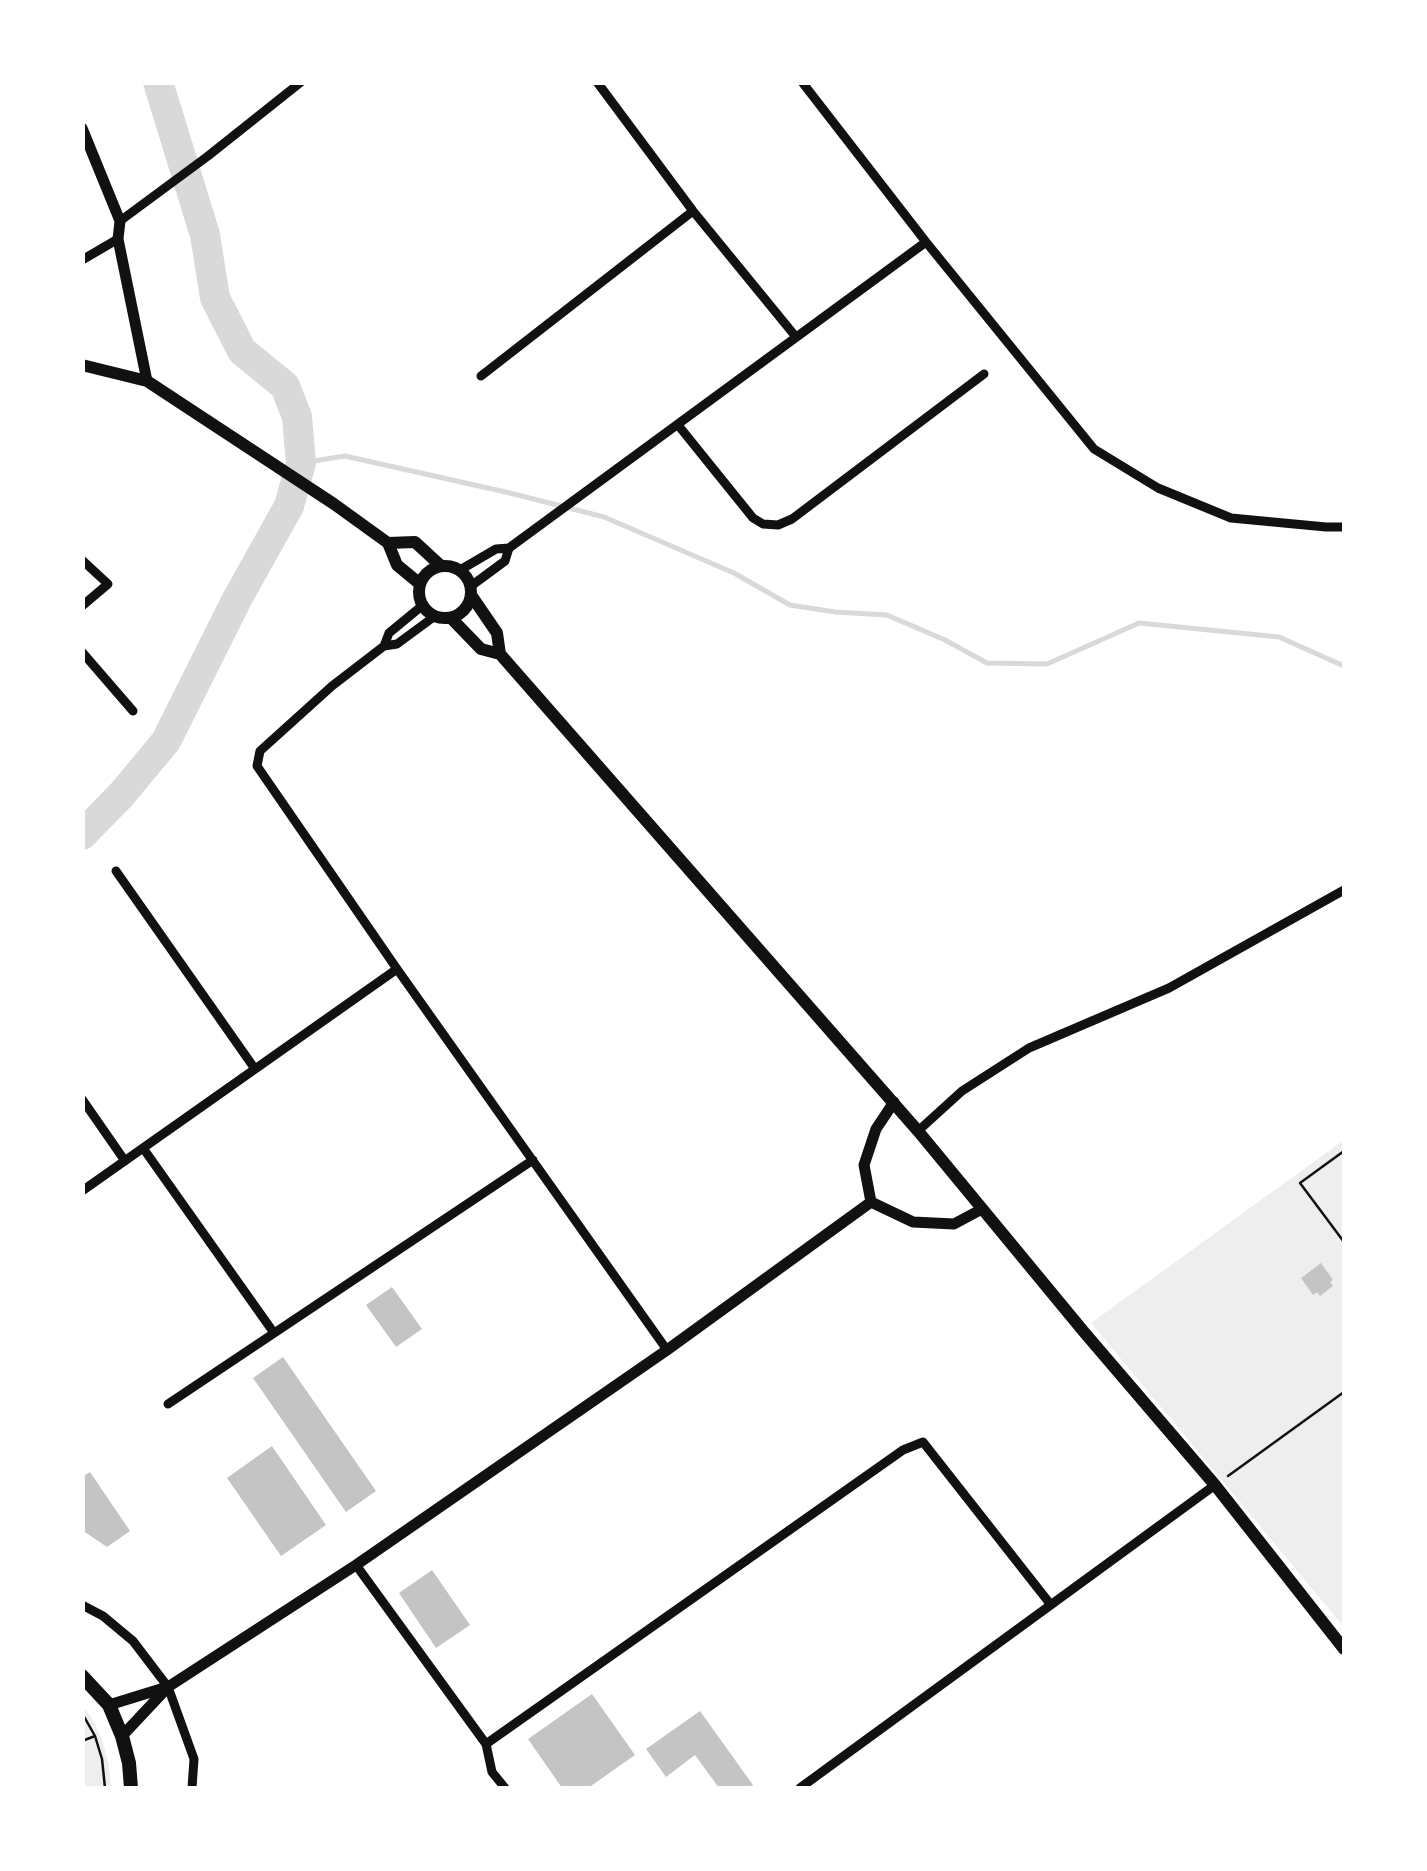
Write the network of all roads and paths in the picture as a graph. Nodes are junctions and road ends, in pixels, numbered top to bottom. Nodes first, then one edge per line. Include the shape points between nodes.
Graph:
1 (301, 82) edge
2 (598, 82) edge
3 (802, 82) edge
4 (82, 128) edge
5 (693, 210) junction
6 (120, 221) junction
7 (118, 238) junction
8 (926, 242) junction
9 (82, 260) edge
10 (796, 337) junction
11 (82, 365) edge
12 (984, 374) dead end
13 (481, 376) dead end
14 (147, 381) junction
15 (678, 426) junction
16 (1344, 527) edge
17 (388, 543) junction
18 (508, 548) junction
19 (82, 560) edge
20 (441, 566) junction
21 (460, 570) junction
22 (420, 584) junction
23 (471, 591) junction
24 (422, 605) junction
25 (82, 606) edge
26 (435, 616) junction
27 (451, 618) junction
28 (384, 646) junction
29 (82, 652) edge
30 (500, 654) junction
31 (133, 711) dead end
32 (116, 871) dead end
33 (1344, 890) edge
34 (397, 969) junction
35 (255, 1069) junction
36 (82, 1099) edge
37 (894, 1102) junction
38 (918, 1130) junction
39 (144, 1148) junction
40 (1344, 1151) edge
41 (533, 1160) junction
42 (126, 1161) junction
43 (82, 1191) edge
44 (871, 1202) junction
45 (982, 1210) junction
46 (1344, 1242) edge
47 (274, 1333) junction
48 (667, 1350) junction
49 (1344, 1392) edge
50 (168, 1404) dead end
51 (1215, 1485) junction
52 (356, 1566) junction
53 (82, 1605) edge
54 (1050, 1605) junction
55 (1344, 1649) edge
56 (82, 1676) edge
57 (168, 1687) junction
58 (109, 1705) junction
59 (82, 1713) edge
60 (95, 1736) junction
61 (122, 1736) junction
62 (82, 1741) edge
63 (486, 1744) junction
64 (105, 1788) edge
65 (131, 1788) edge
66 (192, 1788) edge
67 (505, 1788) edge
68 (800, 1788) edge

1 - 6 street
2 - 5 street
3 - 8 street
4 - 6 street
5 - 10 street
5 - 13 street
6 - 7 street
7 - 9 street
7 - 14 street
8 - 10 street
8 - 16 street via 1094,449 1158,488 1231,518
10 - 15 street
11 - 14 main road
12 - 15 street via 778,526 753,518
14 - 17 main road
15 - 18 street
17 - 20 main road via 415,542
17 - 22 main road via 397,565
18 - 21 street
18 - 23 street via 505,562
19 - 25 street via 108,584
20 - 21 main road
20 - 22 main road
21 - 23 main road
22 - 24 main road
23 - 27 main road via 465,610
23 - 30 main road via 497,633
24 - 26 main road
24 - 28 street via 389,633
26 - 27 main road
26 - 28 street
27 - 30 main road via 481,649
28 - 34 street via 260,751 257,766
29 - 31 street
30 - 37 main road
32 - 35 street
33 - 38 street via 1169,988 1029,1048
34 - 35 street
34 - 41 street
35 - 39 street
36 - 42 street
37 - 38 main road
37 - 44 street via 864,1164
38 - 45 main road
39 - 42 street
39 - 47 street
40 - 46 path via 1300,1183
41 - 47 street
41 - 48 street
42 - 43 street
44 - 45 street via 912,1222 954,1224
44 - 48 street
45 - 51 main road
47 - 50 street
48 - 52 street
49 - 51 path
51 - 54 street
51 - 55 main road
52 - 57 street
52 - 63 street
53 - 57 street via 132,1641
54 - 63 street via 923,1442
54 - 68 street
56 - 58 main road
57 - 58 street
57 - 61 street
57 - 66 street via 194,1759
58 - 61 main road
59 - 60 path
60 - 62 path
60 - 64 path
61 - 65 main road
63 - 67 street via 492,1772

